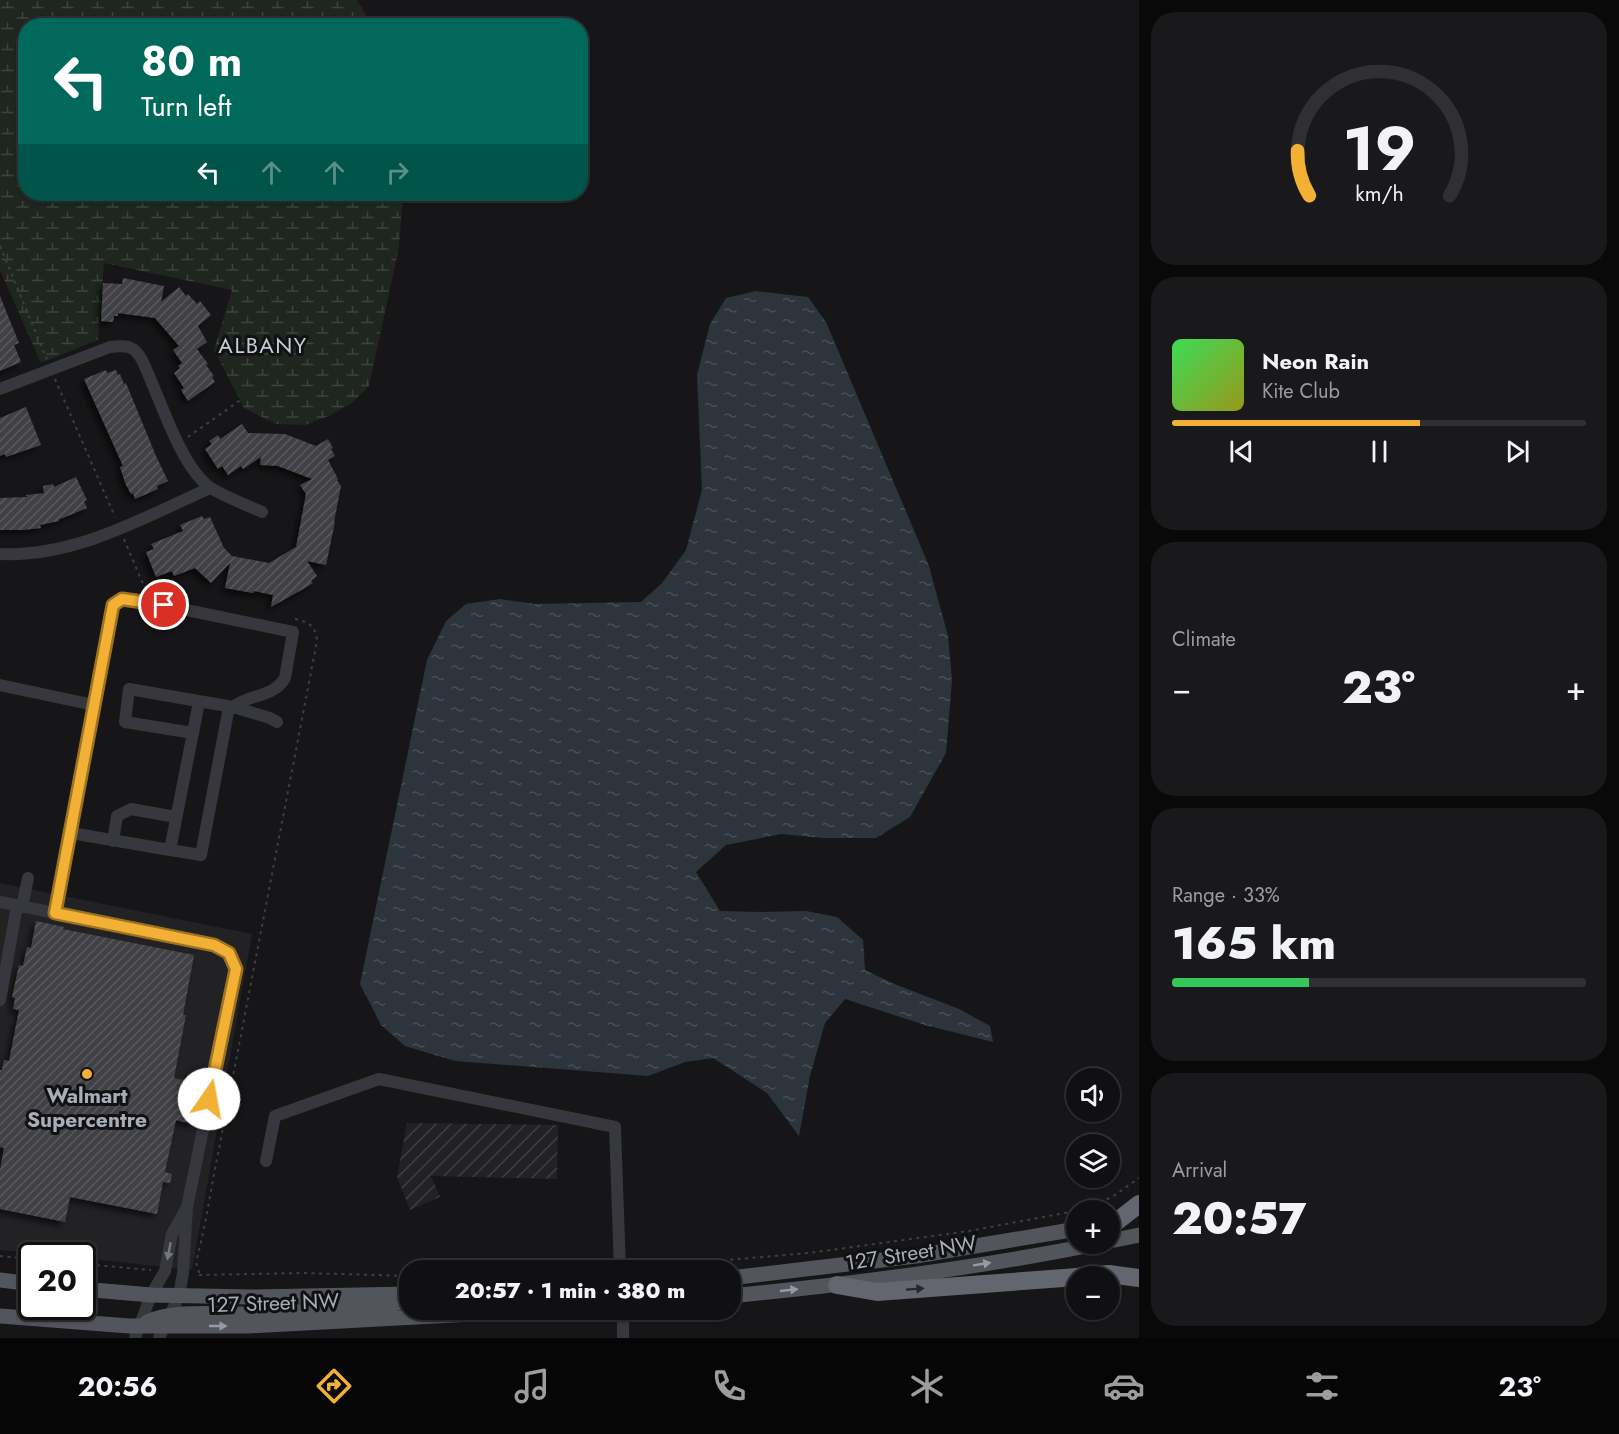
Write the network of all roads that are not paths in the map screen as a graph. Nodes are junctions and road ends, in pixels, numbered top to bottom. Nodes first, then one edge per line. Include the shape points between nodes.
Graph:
1 (0, 389) edge
2 (210, 488) junction
3 (262, 512) dead end
4 (0, 554) edge
5 (0, 685) edge
6 (199, 702) junction
7 (94, 705) junction
8 (231, 707) junction
9 (277, 723) dead end
10 (193, 733) junction
11 (176, 817) junction
12 (71, 833) junction
13 (113, 841) junction
14 (170, 850) junction
15 (28, 878) dead end
16 (0, 902) edge
17 (20, 906) junction
18 (55, 913) junction
19 (0, 1000) edge
20 (266, 1161) dead end
21 (1139, 1204) edge
22 (187, 1208) junction
23 (1120, 1217) edge
24 (1139, 1217) edge
25 (1120, 1221) edge
26 (1066, 1231) edge
27 (1139, 1235) edge
28 (1120, 1239) edge
29 (1066, 1249) edge
30 (620, 1260) edge
31 (1120, 1275) edge
32 (741, 1277) edge
33 (1066, 1278) edge
34 (1139, 1278) edge
35 (0, 1280) edge
36 (18, 1283) edge
37 (837, 1285) junction
38 (18, 1287) edge
39 (0, 1289) edge
40 (96, 1289) edge
41 (399, 1294) edge
42 (151, 1295) junction
43 (741, 1295) edge
44 (179, 1296) junction
45 (399, 1303) edge
46 (0, 1316) edge
47 (399, 1318) edge
48 (623, 1320) edge
49 (165, 1327) edge
50 (137, 1332) edge
51 (623, 1338) edge

1 - 2 street via 110,348 131,347 142,360 178,444 195,473
2 - 3 street
2 - 4 street via 74,546
5 - 7 street
6 - 8 street
6 - 10 street
6 - 10 street via 129,689 125,722
7 - 8 street via 113,605 122,599 293,632 282,684 272,692
7 - 12 street
8 - 9 street
8 - 14 street via 201,855
10 - 11 street
11 - 13 street via 131,809 117,816
11 - 14 street
12 - 13 street
12 - 18 street
13 - 14 street
15 - 17 street
16 - 17 street
17 - 18 street
17 - 19 street
18 - 22 street via 214,945 229,953 236,969
20 - 30 street via 275,1116 379,1079 615,1127
21 - 23 highway
22 -> 42 street via 172,1234 165,1271
22 - 44 street
24 - 25 main road
26 - 32 main road, 127 Street NW via 916,1257
27 - 28 main road
37 -> 29 main road, 127 Street NW
31 - 34 highway
37 -> 33 highway via 877,1292
35 - 36 main road
43 -> 37 main road, 127 Street NW
38 - 39 main road
40 - 42 main road, 127 Street NW
41 - 44 main road, 127 Street NW
42 - 44 main road, 127 Street NW
42 - 50 street
44 - 49 street
45 - 49 main road via 249,1314
46 - 50 main road
49 -> 47 main road, 127 Street NW
48 - 51 street
49 - 50 main road via 155,1318

